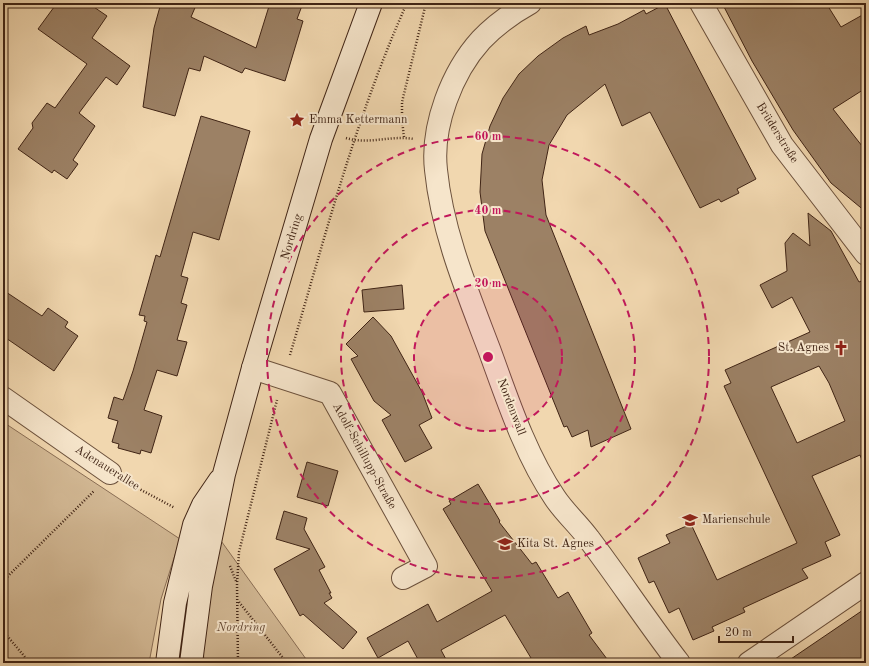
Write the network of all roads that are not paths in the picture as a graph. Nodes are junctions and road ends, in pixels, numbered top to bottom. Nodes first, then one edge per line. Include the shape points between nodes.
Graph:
1 (371, 3) edge
2 (530, 3) edge
3 (701, 3) edge
4 (866, 254) edge
5 (253, 368) junction
6 (3, 398) edge
7 (110, 473) road end
8 (224, 474) junction
9 (403, 578) dead end
10 (866, 583) edge
11 (167, 662) edge
12 (191, 663) edge
13 (678, 663) edge
14 (749, 663) edge

1 - 5 street, Nordring via 323,135
2 - 13 street, Nordenwall via 497,24 481,41 464,63 441,117 436,143 436,169 447,232 524,440 555,498 589,539
3 - 4 street, Brüderstraße via 782,145
5 - 8 street, Nordring
5 - 9 street, Adolf-Schillupp-Straße via 330,393 426,566
6 - 7 street, Adenauerallee
8 - 11 street, Nordring via 203,505 194,525 175,603
8 - 12 street, Nordring via 201,586
10 - 14 street

